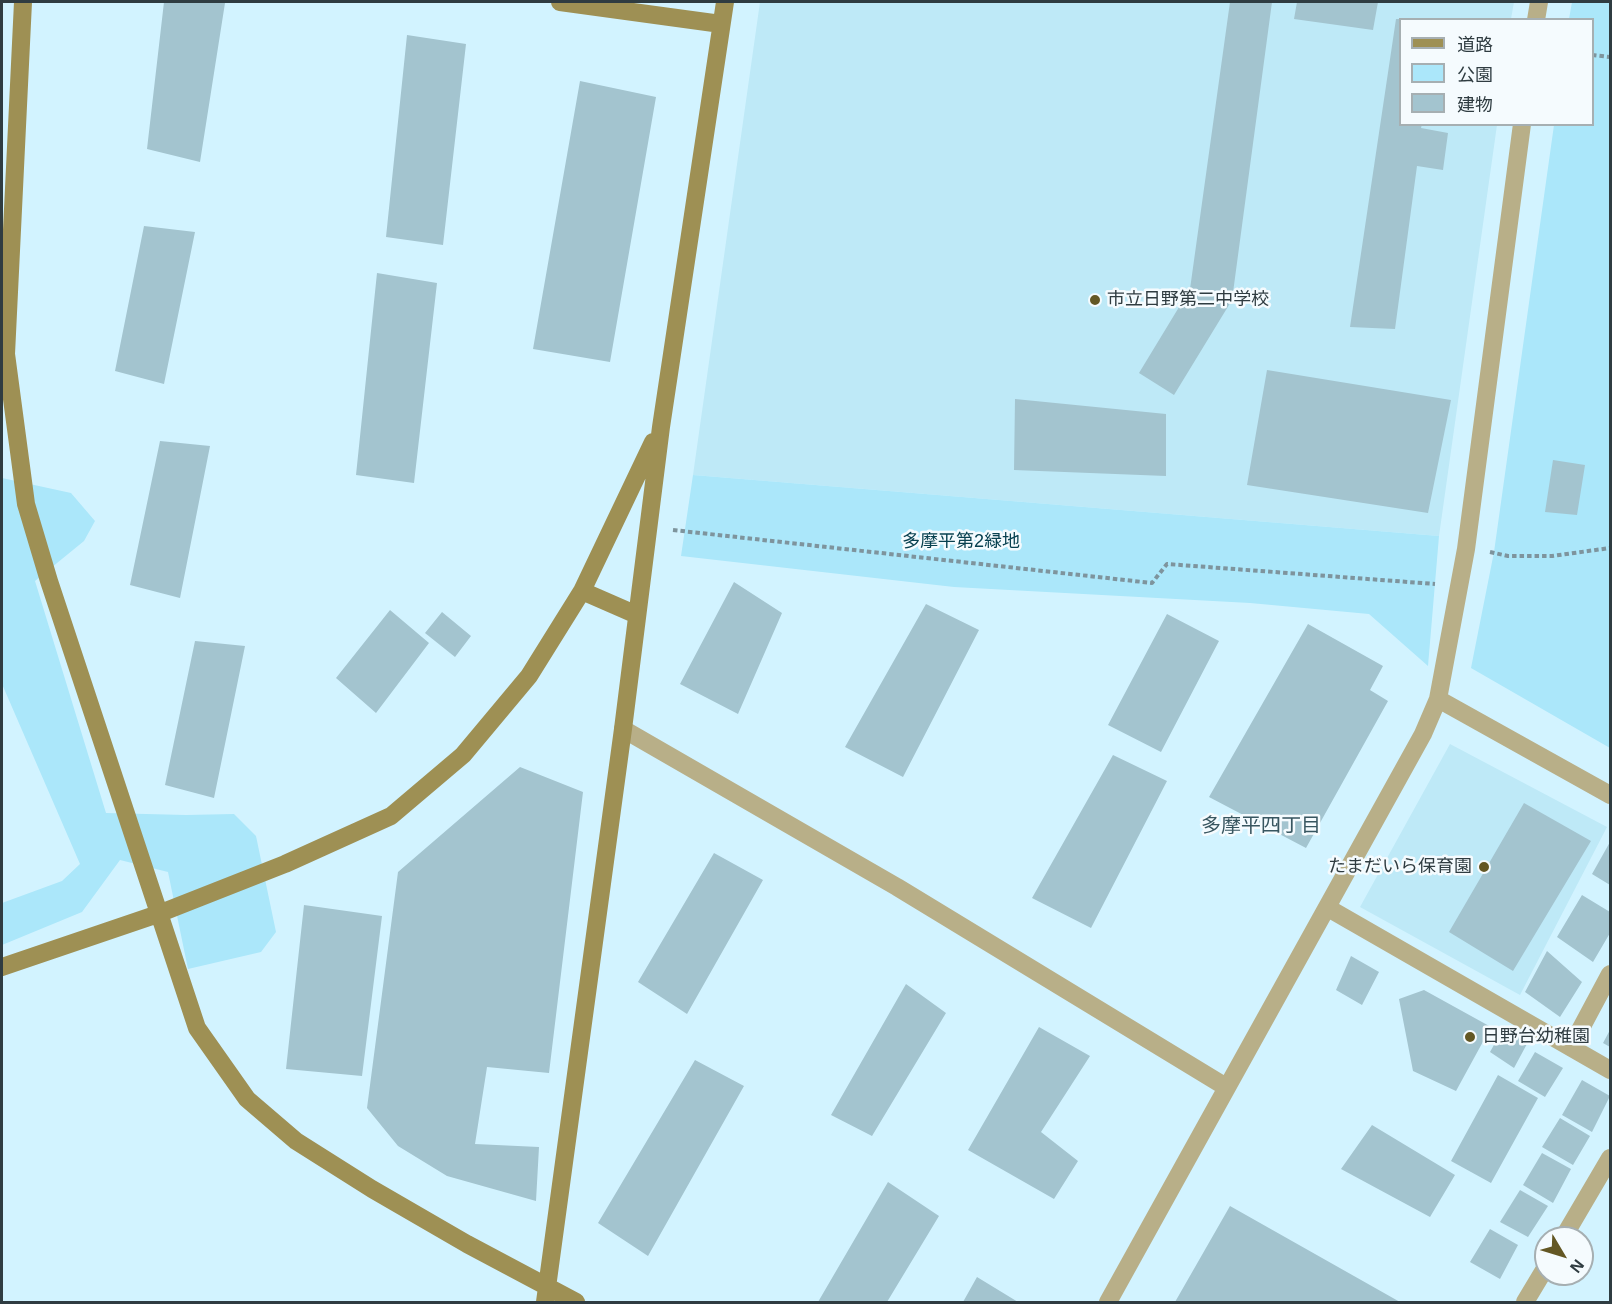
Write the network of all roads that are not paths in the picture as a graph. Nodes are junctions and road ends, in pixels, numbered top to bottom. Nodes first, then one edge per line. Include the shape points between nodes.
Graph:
1 (23, 2) edge
2 (560, 2) edge
3 (725, 2) edge
4 (1539, 2) edge
5 (1536, 18) edge
6 (721, 24) junction
7 (1522, 126) edge
8 (661, 427) junction
9 (582, 591) junction
10 (637, 615) junction
11 (1438, 699) junction
12 (623, 729) junction
13 (1611, 795) edge
14 (1328, 908) junction
15 (158, 914) junction
16 (2, 967) edge
17 (1611, 974) edge
18 (1571, 1047) junction
19 (1611, 1070) edge
20 (1227, 1086) junction
21 (1611, 1158) edge
22 (1570, 1226) edge
23 (1535, 1286) edge
24 (546, 1295) edge
25 (576, 1302) edge
26 (1108, 1302) edge
27 (1525, 1302) edge

1 - 15 street via 6,354 26,504
2 - 6 street
3 - 6 street
4 - 5 street
6 - 8 street
7 - 11 street via 1466,549
8 - 9 street
8 - 10 street
9 - 10 street
9 - 15 street via 529,676 463,755 391,816 285,864
10 - 12 street
11 - 13 street
11 - 14 street via 1423,734
12 - 20 street via 887,881
12 - 24 street
14 - 18 street
14 - 20 street
15 - 16 street
15 - 24 street via 196,1028 247,1099 296,1141
17 - 18 street
18 - 19 street
20 - 26 street
21 - 22 street
23 - 27 street
24 - 25 street

